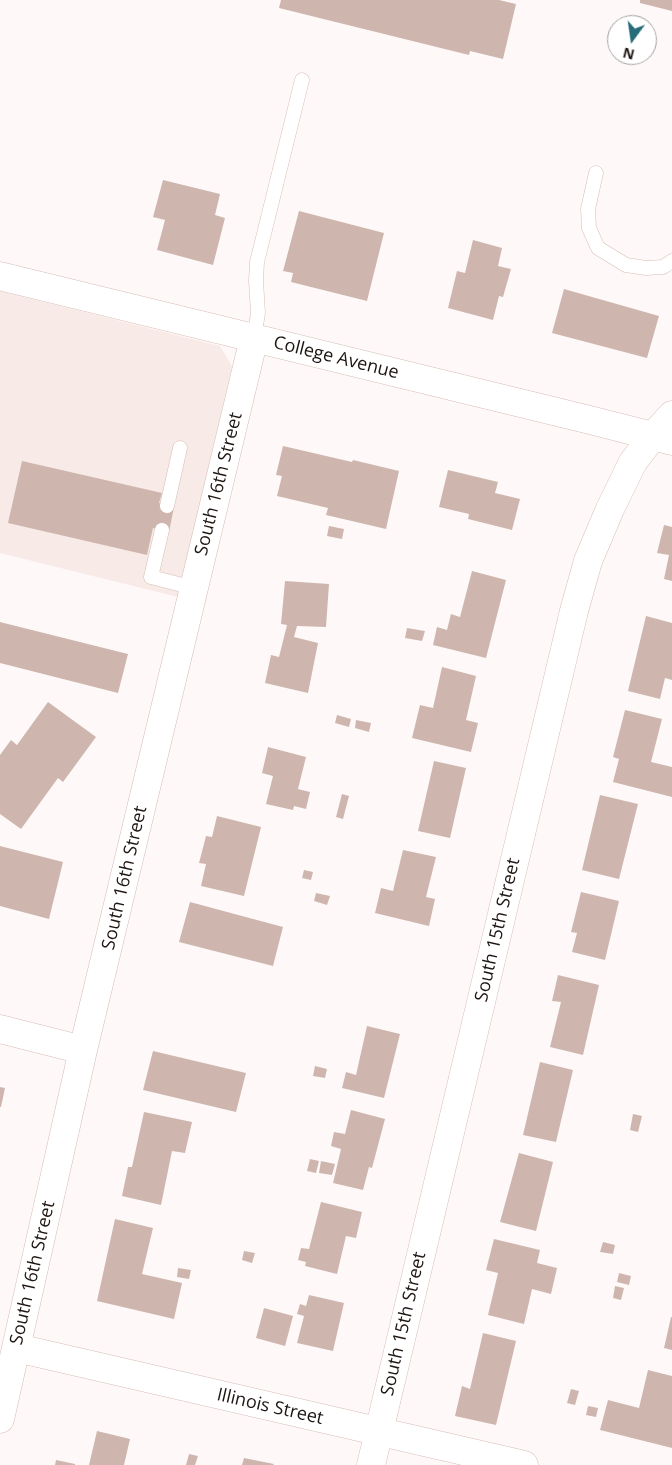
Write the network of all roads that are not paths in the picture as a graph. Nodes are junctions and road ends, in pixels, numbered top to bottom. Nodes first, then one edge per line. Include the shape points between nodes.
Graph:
1 (302, 80) dead end
2 (596, 173) dead end
3 (672, 261) edge
4 (0, 276) edge
5 (254, 338) junction
6 (672, 415) edge
7 (663, 439) edge
8 (180, 448) dead end
9 (167, 506) dead end
10 (162, 530) dead end
11 (194, 588) junction
12 (0, 1029) edge
13 (83, 1050) junction
14 (17, 1348) junction
15 (0, 1419) edge
16 (379, 1432) junction
17 (371, 1465) edge
18 (524, 1465) edge

1 - 5 lane via 257,262 258,313
2 - 3 lane via 588,209 589,228 598,248 626,265 663,267
4 - 5 street, College Avenue
5 - 7 street, College Avenue
5 - 11 street, South 16th Street
6 - 7 street, South 15th Street
7 - 16 street, South 15th Street via 633,462 588,561
8 - 9 lane
10 - 11 lane via 151,578
11 - 13 street, South 16th Street
12 - 13 street
13 - 14 street, South 16th Street
14 - 15 street, South 16th Street
14 - 16 street, Illinois Street
16 - 17 street, South 15th Street
16 - 18 street, Illinois Street

